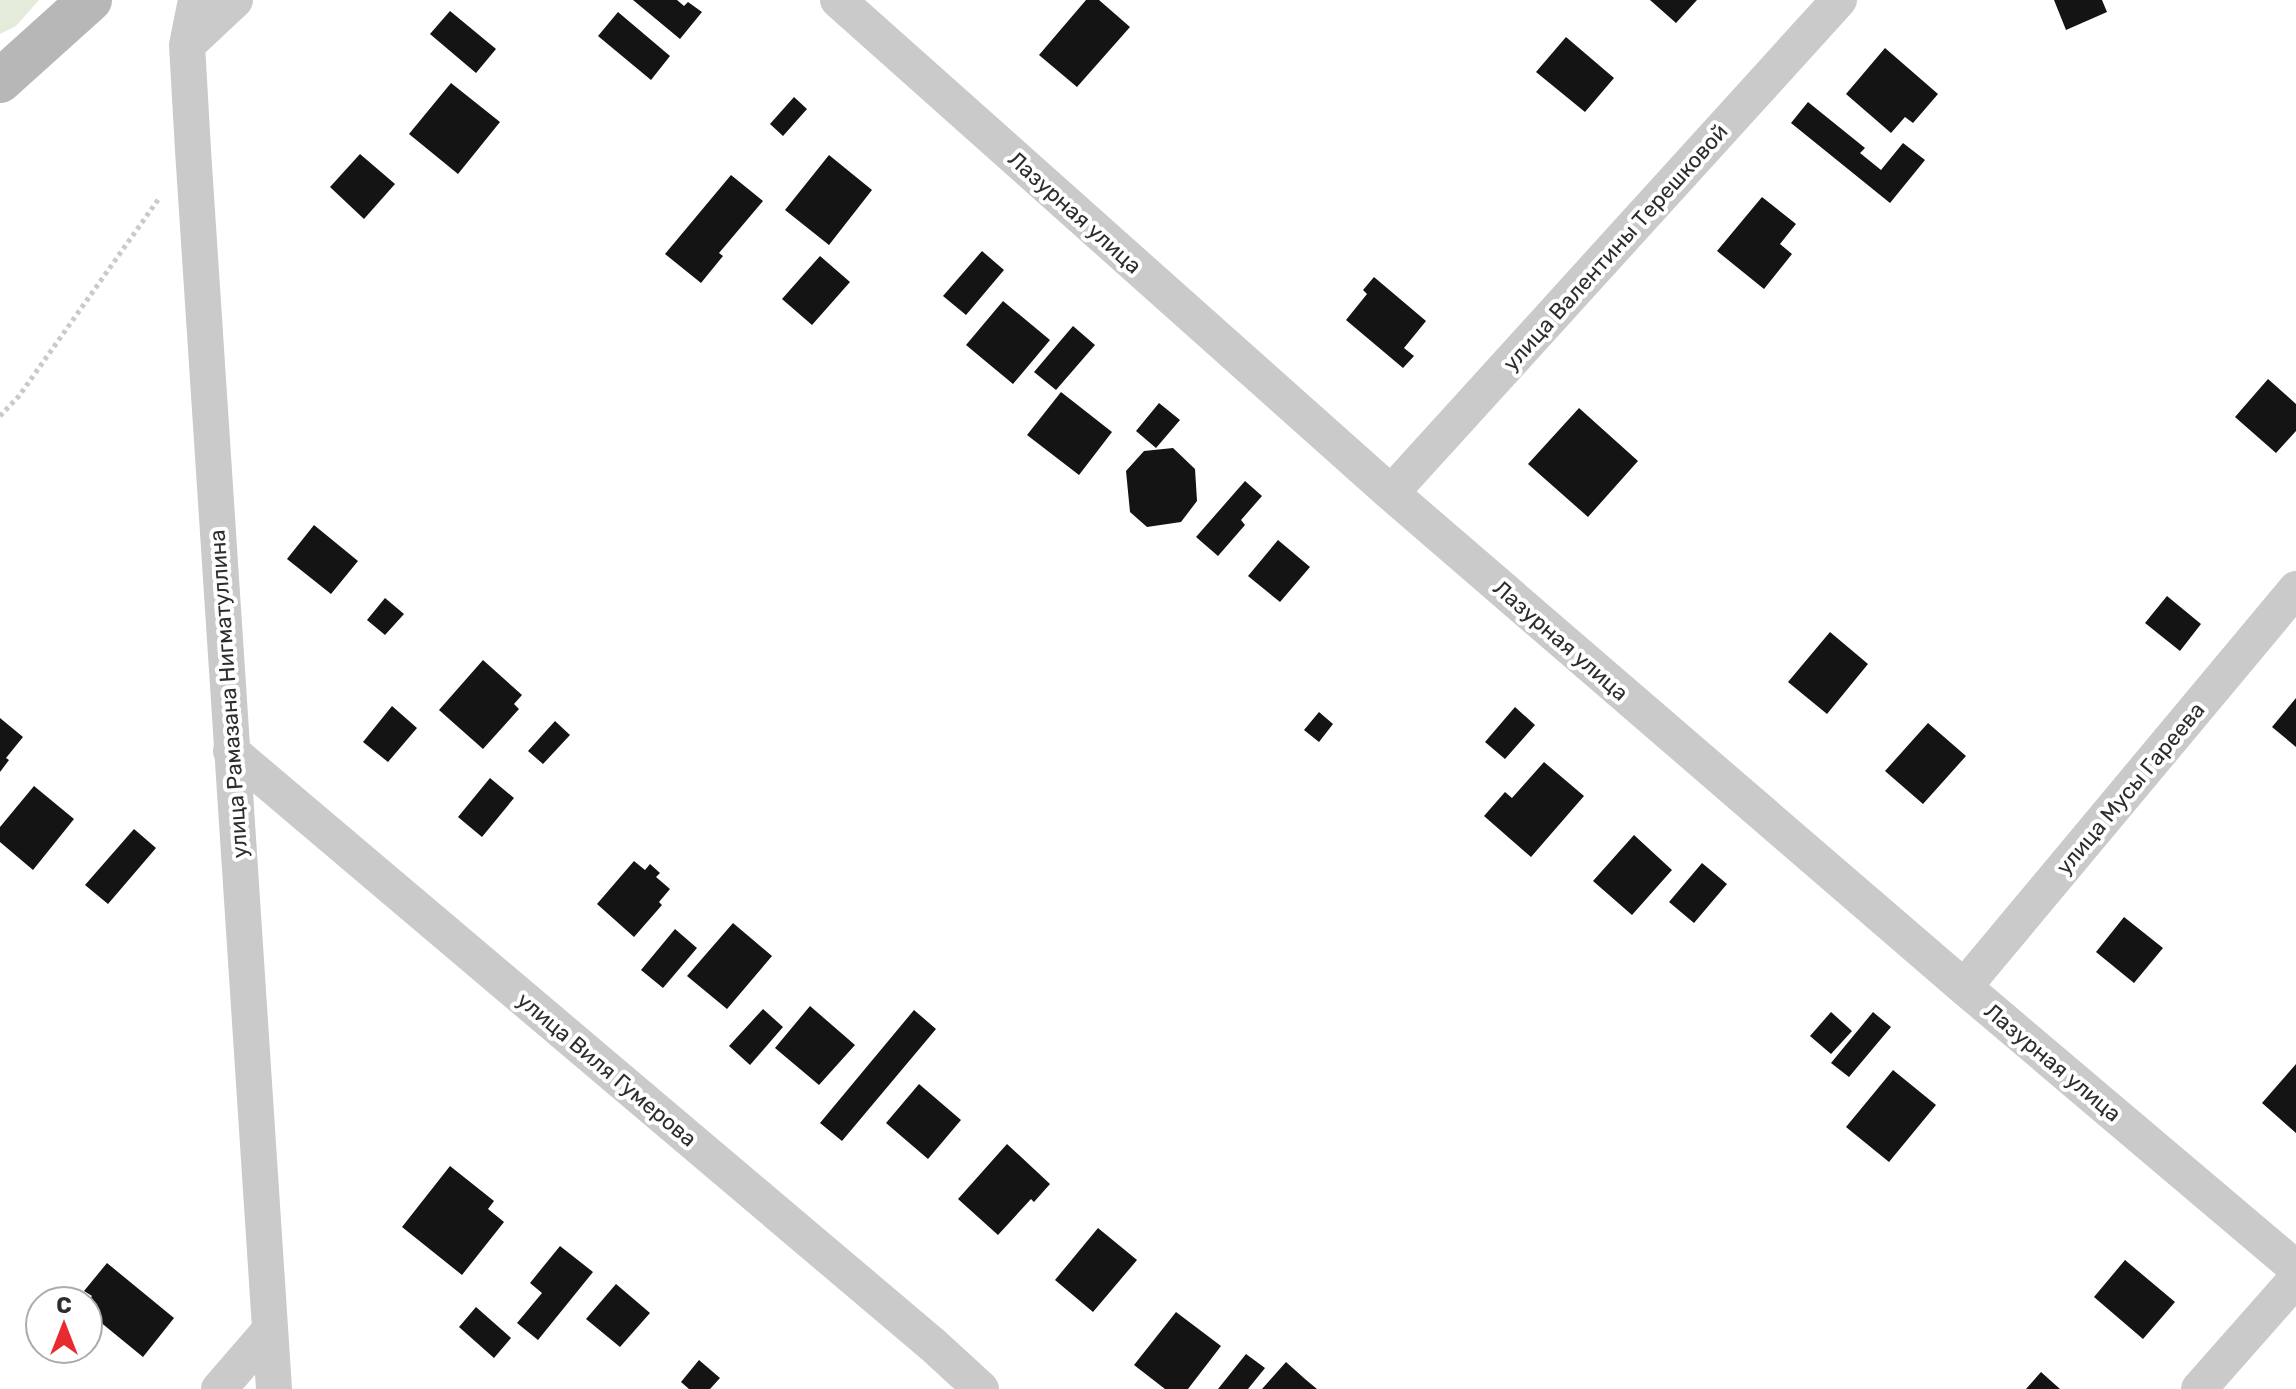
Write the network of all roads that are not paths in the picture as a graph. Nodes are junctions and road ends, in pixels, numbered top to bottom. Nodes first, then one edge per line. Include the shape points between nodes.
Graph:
1 (90, 0) edge
2 (196, 0) edge
3 (235, 0) edge
4 (838, 0) edge
5 (1839, 0) edge
6 (187, 45) junction
7 (0, 81) edge
8 (1391, 493) junction
9 (2296, 589) edge
10 (231, 751) junction
11 (1964, 987) junction
12 (2296, 1268) edge
13 (2296, 1279) edge
14 (270, 1330) junction
15 (219, 1389) edge
16 (274, 1389) edge
17 (981, 1389) edge
18 (2199, 1389) edge

1 - 7 street
2 - 6 street, улица Рамазана Нигматуллина
3 - 6 street
4 - 8 street, Лазурная улица
5 - 8 street, улица Валентины Терешковой
6 - 10 street, улица Рамазана Нигматуллина
8 - 11 street, Лазурная улица
9 - 11 street, улица Мусы Гареева
10 - 14 street, улица Рамазана Нигматуллина
10 - 17 street, улица Виля Гумерова
11 - 12 street, Лазурная улица
13 - 18 street
14 - 15 street
14 - 16 street, улица Рамазана Нигматуллина

